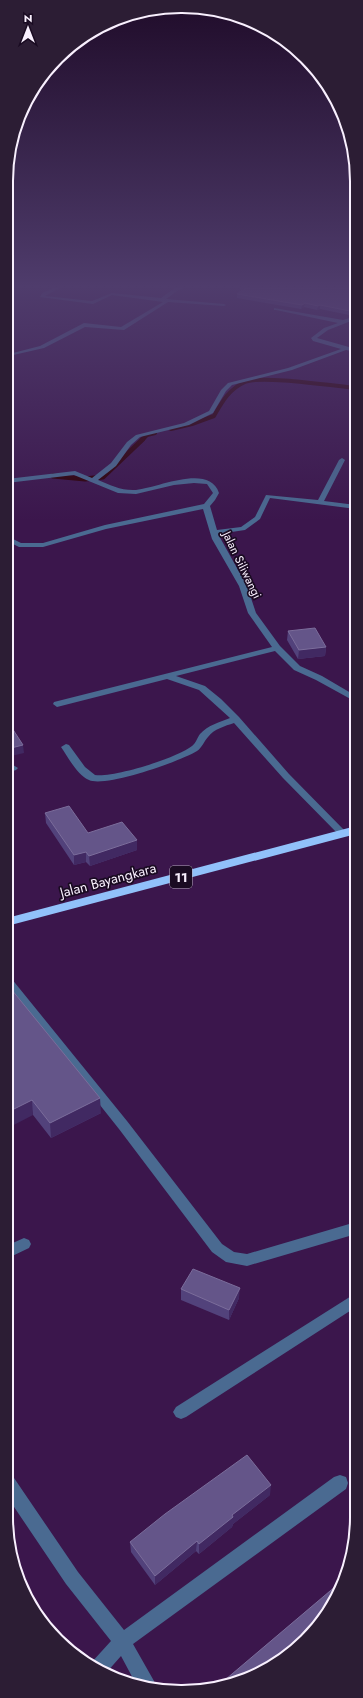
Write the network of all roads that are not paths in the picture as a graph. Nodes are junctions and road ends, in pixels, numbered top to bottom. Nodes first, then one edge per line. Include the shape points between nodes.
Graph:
1 (306, 363) edge
2 (342, 460) dead end
3 (13, 480) edge
4 (92, 481) junction
5 (320, 502) junction
6 (206, 506) junction
7 (350, 506) edge
8 (214, 532) junction
9 (13, 542) edge
10 (277, 648) junction
11 (167, 676) junction
12 (350, 696) edge
13 (57, 704) dead end
14 (236, 719) junction
15 (66, 748) dead end
16 (350, 832) edge
17 (343, 834) junction
18 (13, 920) edge
19 (13, 988) edge
20 (350, 1230) edge
21 (24, 1244) dead end
22 (13, 1250) edge
23 (350, 1303) edge
24 (181, 1412) dead end
25 (340, 1483) dead end
26 (13, 1492) edge
27 (122, 1642) junction
28 (101, 1665) edge
29 (144, 1681) edge

1 - 4 street via 230,384 223,389 215,408 204,417 130,440 119,458
2 - 5 street
3 - 4 street via 76,473
4 - 6 street via 126,492 193,481 205,482 213,486 216,493
5 - 7 street
5 - 8 street via 268,496 258,518 243,529
6 - 8 street, Jalan Siliwangi
6 - 9 street via 106,527 43,545 26,546
8 - 10 street, Jalan Siliwangi via 216,540 243,586 252,613
10 - 11 street
10 - 12 street, Jalan Siliwangi via 297,668
11 - 13 street
11 - 14 street via 202,688
14 - 15 street via 209,730 197,747 186,753 107,778 96,779 89,776
14 - 17 street via 286,776
16 - 17 highway, Jalan Bayangkara / 11
17 - 18 highway, Jalan Bayangkara / 11
19 - 20 street via 123,1125 217,1248 232,1258 247,1260
21 - 22 street
23 - 24 street
25 - 27 street
26 - 27 street via 72,1578
27 - 28 street
27 - 29 street

